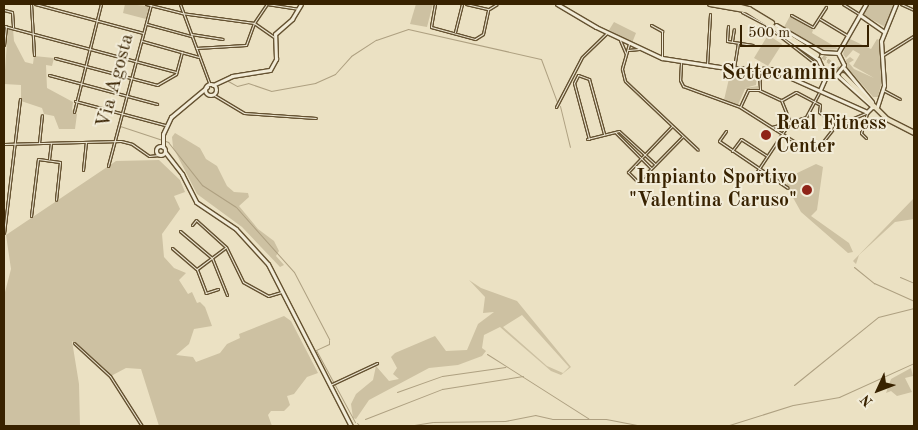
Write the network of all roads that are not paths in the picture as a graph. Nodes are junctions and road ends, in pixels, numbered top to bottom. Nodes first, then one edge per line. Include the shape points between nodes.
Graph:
1 (31, 4) edge
2 (35, 4) edge
3 (101, 4) edge
4 (146, 4) edge
5 (151, 4) edge
6 (180, 4) edge
7 (267, 4) edge
8 (293, 4) edge
9 (301, 4) edge
10 (435, 4) edge
11 (462, 4) edge
12 (466, 4) edge
13 (497, 4) edge
14 (557, 4) edge
15 (710, 4) edge
16 (843, 4) edge
17 (866, 4) edge
18 (896, 4) edge
19 (902, 4) edge
20 (727, 5) edge
21 (740, 5) edge
22 (826, 6) dead end
23 (292, 8) junction
24 (298, 9) junction
25 (4, 10) edge
26 (488, 10) junction
27 (914, 10) edge
28 (182, 13) junction
29 (710, 14) dead end
30 (791, 15) dead end
31 (860, 15) junction
32 (819, 19) junction
33 (762, 20) junction
34 (97, 21) junction
35 (254, 23) junction
36 (146, 24) junction
37 (651, 25) dead end
38 (776, 25) junction
39 (5, 26) edge
40 (728, 26) dead end
41 (13, 28) junction
42 (734, 29) dead end
43 (884, 30) junction
44 (607, 32) junction
45 (32, 33) junction
46 (144, 33) junction
47 (455, 34) junction
48 (192, 35) junction
49 (615, 36) junction
50 (848, 36) junction
51 (914, 36) edge
52 (274, 37) junction
53 (223, 39) dead end
54 (141, 41) junction
55 (732, 42) junction
56 (738, 43) junction
57 (629, 44) junction
58 (753, 44) dead end
59 (4, 45) edge
60 (89, 48) junction
61 (196, 48) junction
62 (639, 49) junction
63 (627, 50) junction
64 (182, 52) junction
65 (828, 52) junction
66 (838, 52) junction
67 (34, 55) dead end
68 (882, 56) junction
69 (200, 57) junction
70 (55, 58) dead end
71 (662, 58) junction
72 (136, 61) junction
73 (681, 62) junction
74 (820, 62) junction
75 (84, 66) junction
76 (707, 66) junction
77 (760, 67) junction
78 (821, 67) junction
79 (844, 67) junction
80 (734, 68) junction
81 (176, 72) junction
82 (827, 74) junction
83 (49, 75) dead end
84 (835, 75) junction
85 (131, 78) junction
86 (219, 83) junction
87 (858, 83) junction
88 (80, 84) junction
89 (210, 85) junction
90 (216, 89) junction
91 (820, 90) junction
92 (883, 90) junction
93 (761, 91) junction
94 (207, 93) junction
95 (199, 94) junction
96 (214, 95) junction
97 (126, 96) junction
98 (880, 97) junction
99 (20, 99) dead end
100 (900, 99) dead end
101 (781, 100) junction
102 (75, 101) junction
103 (814, 101) junction
104 (872, 102) junction
105 (157, 104) dead end
106 (740, 106) junction
107 (556, 107) dead end
108 (876, 108) junction
109 (74, 112) dead end
110 (867, 112) junction
111 (42, 114) dead end
112 (122, 114) junction
113 (316, 118) dead end
114 (790, 122) junction
115 (838, 124) junction
116 (166, 126) junction
117 (672, 126) junction
118 (772, 127) junction
119 (726, 131) dead end
120 (614, 132) junction
121 (914, 132) edge
122 (604, 134) junction
123 (782, 134) junction
124 (683, 136) junction
125 (866, 138) dead end
126 (628, 139) junction
127 (115, 141) junction
128 (630, 141) junction
129 (86, 142) junction
130 (39, 143) junction
131 (51, 143) junction
132 (625, 143) junction
133 (4, 144) edge
134 (16, 144) junction
135 (161, 147) junction
136 (698, 150) dead end
137 (732, 151) junction
138 (166, 152) junction
139 (644, 154) junction
140 (158, 155) junction
141 (767, 157) junction
142 (169, 158) junction
143 (641, 158) junction
144 (49, 161) junction
145 (655, 164) junction
146 (108, 166) dead end
147 (652, 168) junction
148 (759, 169) junction
149 (83, 170) dead end
150 (752, 179) dead end
151 (788, 188) dead end
152 (56, 200) dead end
153 (31, 216) dead end
154 (192, 225) dead end
155 (180, 231) dead end
156 (4, 234) edge
157 (226, 247) junction
158 (172, 248) dead end
159 (212, 258) junction
160 (197, 269) junction
161 (218, 289) dead end
162 (282, 292) junction
163 (227, 296) dead end
164 (74, 343) dead end
165 (377, 363) dead end
166 (333, 384) junction
167 (142, 426) edge
168 (351, 426) edge

1 - 45 street
2 - 34 street
3 - 34 street
4 - 5 street
5 - 28 street
5 - 36 street, Via Agosta
6 - 28 street
7 - 23 street
7 - 35 street
8 - 23 street
9 - 24 street
10 - 47 street via 430,26
11 - 47 street
12 - 26 street
13 - 26 street
14 - 44 street
15 - 20 main road
16 - 31 street
17 - 31 street
18 - 43 street
19 - 27 street
20 - 21 main road
20 - 33 main road
20 - 78 street via 754,17
21 - 38 main road
22 - 32 street
23 - 24 street
24 - 52 street
25 - 41 street via 12,12
26 - 47 street via 481,37
28 - 35 street
28 - 48 street
29 - 76 street
30 - 32 street via 812,28
31 - 43 street
31 - 50 street
32 - 50 street
33 - 38 main road via 818,54
33 - 74 street
34 - 46 street
34 - 60 street
35 - 52 street
35 - 61 street via 246,45
36 - 46 street, Via Agosta
36 - 48 street
37 - 71 street via 662,31
38 - 65 street
39 - 41 street
39 - 59 street
40 - 55 street via 727,41
41 - 45 street
42 - 55 street
43 - 68 street
44 - 49 street
44 - 107 street via 582,57
45 - 60 street
45 - 67 street
46 - 54 street, Via Agosta
48 - 53 street
48 - 61 street
49 - 57 street
49 - 63 street
50 - 66 street
51 - 68 street
52 - 86 street via 276,59 270,70 232,76
54 - 64 street
54 - 72 street, Via Agosta
55 - 56 street
56 - 58 street
56 - 80 street
57 - 62 street
57 - 63 street
60 - 72 street
60 - 75 street
61 - 69 street
62 - 63 street
62 - 71 street
63 - 117 street via 622,69 624,79
64 - 69 street
64 - 81 street
65 - 66 street
65 - 74 street
66 - 79 street via 844,59
68 - 92 street
69 - 89 street
70 - 75 street
71 - 73 street
72 - 81 street
72 - 85 street, Via Agosta
73 - 76 street
73 - 106 street via 683,86
74 - 78 street
75 - 85 street
75 - 88 street
76 - 80 street
77 - 80 street
77 - 91 street via 778,71
77 - 93 street via 758,80
78 - 82 street
79 - 84 street
79 - 87 street
81 - 85 street via 157,85
82 - 84 street
82 - 91 street
83 - 88 street
84 - 108 street
85 - 97 street, Via Agosta
86 - 89 street
86 - 90 street
87 - 98 street via 873,99
87 - 104 street
88 - 97 street
88 - 102 street
89 - 90 street
89 - 94 street
89 - 95 street
90 - 96 street
91 - 103 street
91 - 110 street
92 - 98 street
92 - 100 street
93 - 101 street
93 - 106 street via 747,90
94 - 95 street
94 - 96 street
95 - 116 street via 176,112
96 - 113 street via 245,113
97 - 105 street
97 - 112 street, Via Agosta
98 - 108 street
99 - 134 street
101 - 103 street via 794,92
101 - 114 street
102 - 109 street
102 - 112 street
103 - 114 street via 806,117
103 - 115 street via 821,105 819,112
104 - 108 main road
104 - 108 main road via 844,74
106 - 118 street
108 - 110 street
108 - 121 main road
110 - 115 street
110 - 125 street via 861,132
111 - 130 street
112 - 116 street
112 - 127 street, Via Agosta
114 - 118 street
114 - 123 street
115 - 123 street via 814,149 803,148
116 - 135 street
117 - 124 street
117 - 139 street
118 - 123 street
119 - 137 street via 719,141
120 - 122 street
120 - 126 street via 620,131
120 - 132 street
122 - 122 street via 588,139 574,84 578,75 589,79
123 - 141 street
124 - 136 street
124 - 145 street
126 - 128 street
126 - 132 street
127 - 129 street
127 - 140 street via 130,143 148,156
127 - 146 street, Via Agosta
128 - 132 street
128 - 139 street
129 - 131 street
129 - 149 street
130 - 131 street
130 - 134 street
131 - 144 street
132 - 143 street
133 - 134 street
134 - 156 street
135 - 138 street
135 - 140 street
137 - 141 street via 741,139
137 - 148 street
138 - 140 street
138 - 142 street
139 - 143 street
139 - 145 street
140 - 142 street
141 - 148 street
142 - 162 street via 182,174 196,202 234,227 263,258
143 - 147 street
143 - 147 street via 628,172 638,182
144 - 152 street via 60,162
144 - 153 street via 38,159
145 - 147 street
148 - 150 street
148 - 151 street
154 - 157 street via 196,220
155 - 159 street
157 - 159 street
157 - 162 street via 243,282 269,297
158 - 160 street
159 - 160 street
159 - 163 street
160 - 161 street via 206,293
162 - 166 street
164 - 167 street via 110,376
165 - 166 street
166 - 168 street

